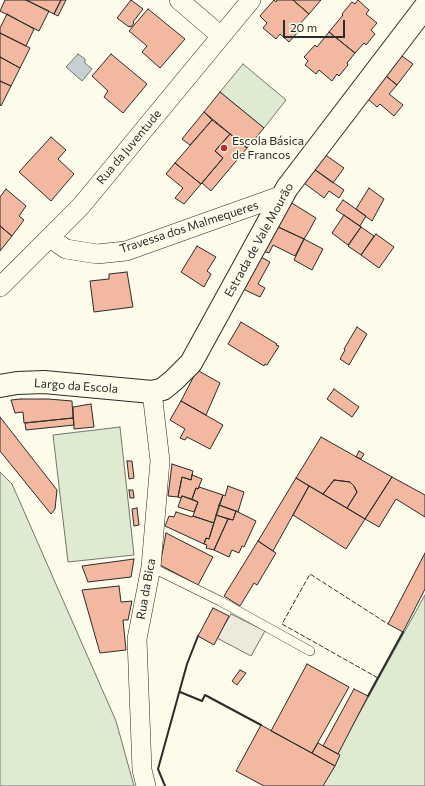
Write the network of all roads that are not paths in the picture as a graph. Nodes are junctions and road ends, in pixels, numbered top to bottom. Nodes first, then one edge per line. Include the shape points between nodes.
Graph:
1 (179, 0) edge
2 (251, 0) edge
3 (425, 7) edge
4 (222, 36) junction
5 (283, 195) junction
6 (50, 238) junction
7 (0, 287) edge
8 (0, 386) edge
9 (152, 392) junction
10 (151, 567) junction
11 (310, 651) dead end
12 (146, 786) edge

1 - 4 street
2 - 4 street, Rua da Juventude
3 - 5 street, Estrada de Vale Mourão
4 - 6 street, Rua da Juventude via 81,206
5 - 6 street, Travessa dos Malmequeres via 126,251 97,254 66,249
5 - 9 street, Estrada de Vale Mourão via 191,363 163,389
6 - 7 street, Rua da Juventude
8 - 9 street, Largo da Escola via 44,382
9 - 10 street, Rua da Bica via 160,461
10 - 11 lane via 220,601
10 - 12 street, Rua da Bica via 137,639 142,770

